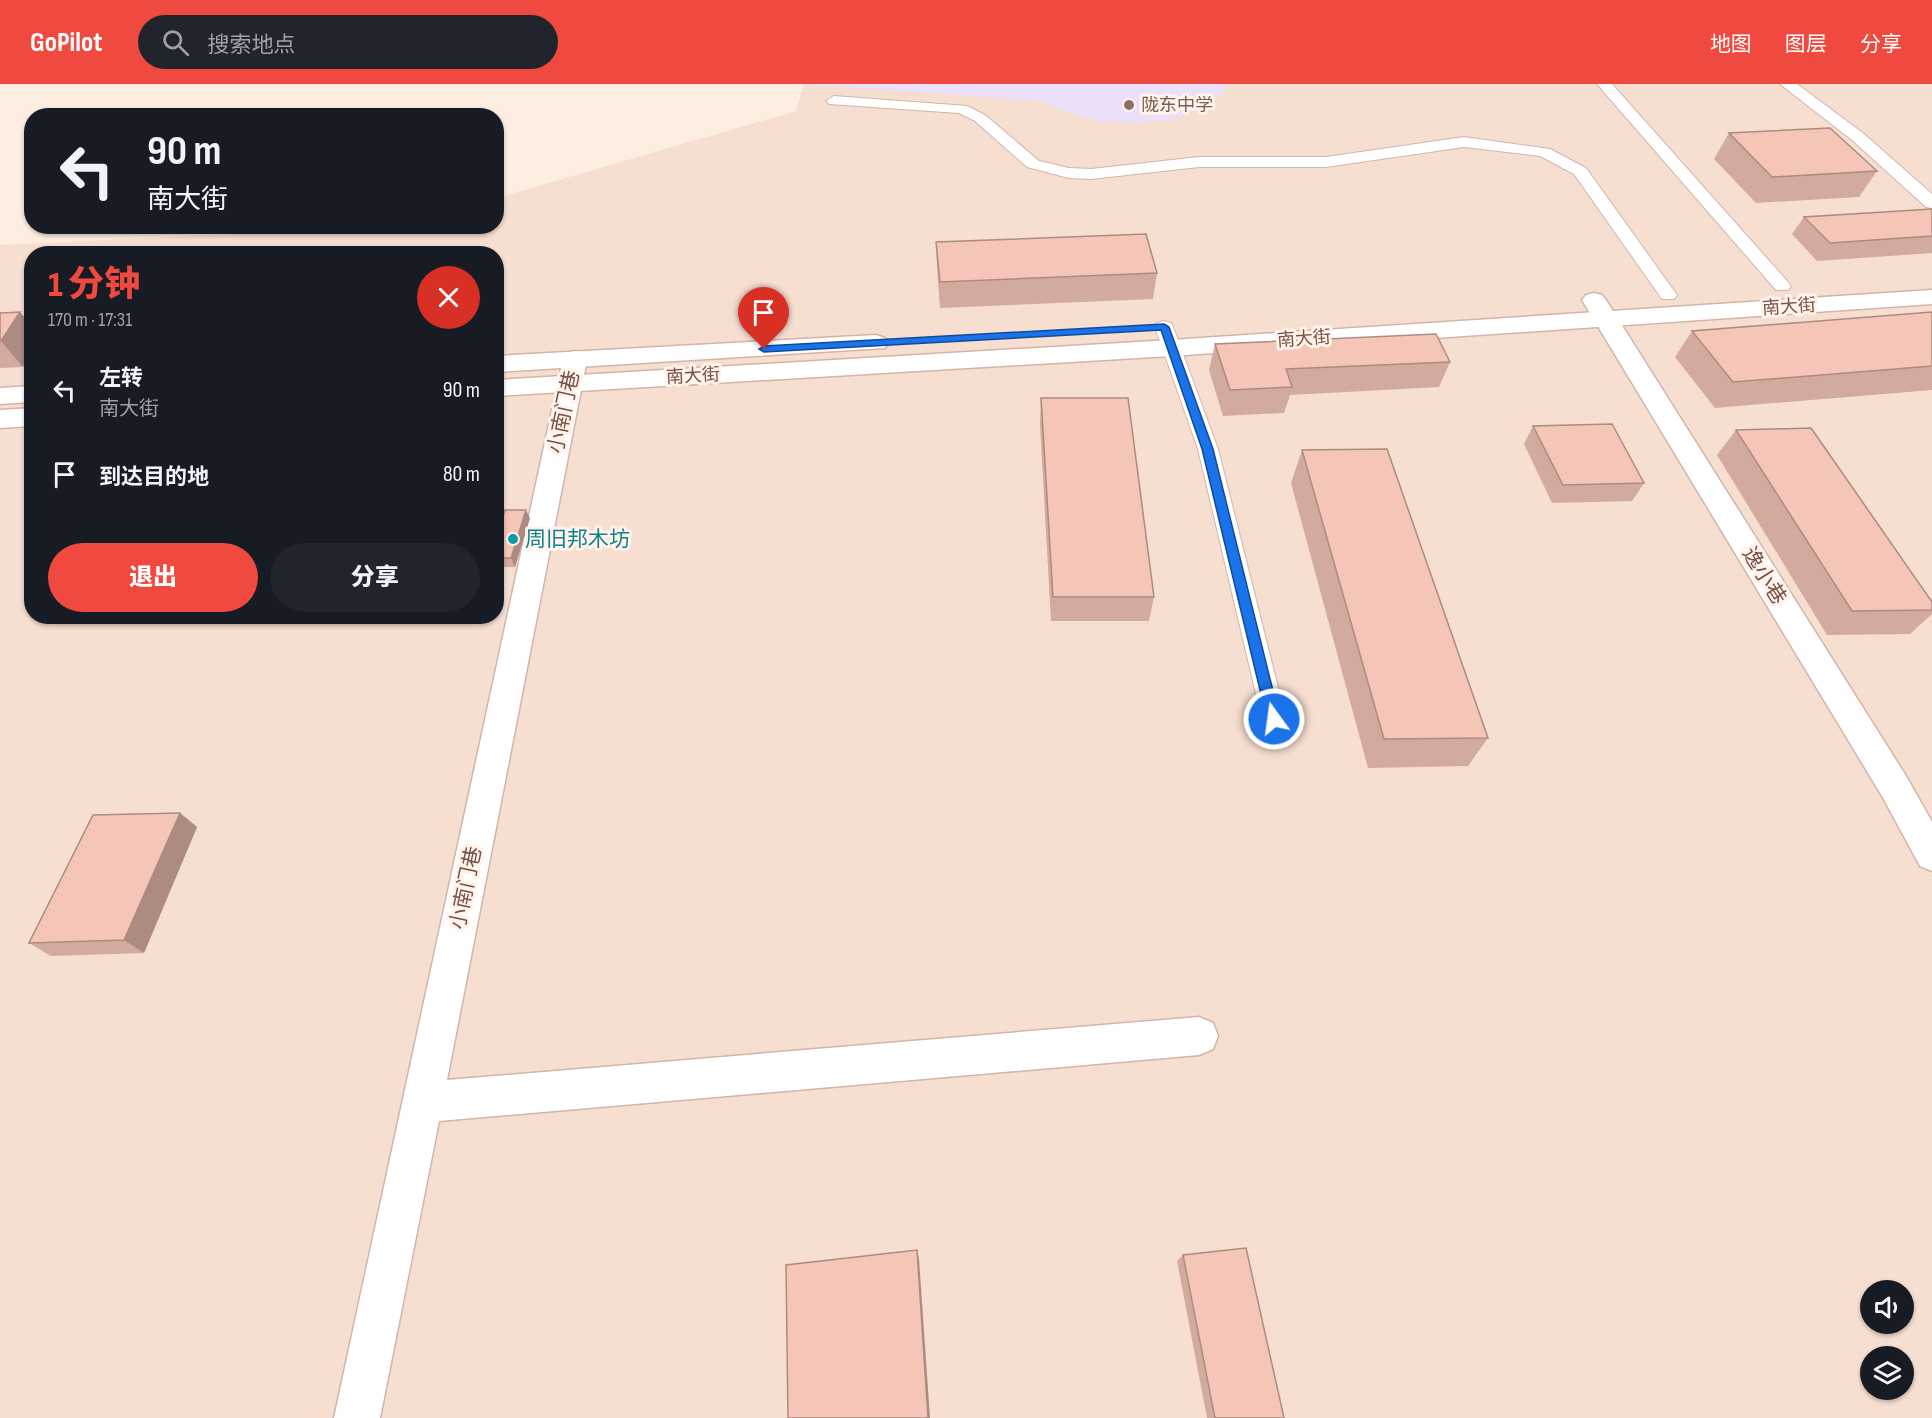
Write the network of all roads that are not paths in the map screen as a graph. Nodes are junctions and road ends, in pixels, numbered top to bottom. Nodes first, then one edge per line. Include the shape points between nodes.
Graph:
1 (1604, 84) edge
2 (1786, 84) edge
3 (834, 101) dead end
4 (1932, 203) edge
5 (1932, 275) edge
6 (1782, 286) junction
7 (1668, 295) junction
8 (1932, 297) edge
9 (1600, 310) junction
10 (1168, 338) junction
11 (504, 365) edge
12 (572, 371) junction
13 (504, 386) edge
14 (24, 394) edge
15 (0, 396) edge
16 (24, 418) edge
17 (0, 419) edge
18 (1274, 719) dead end
19 (1932, 855) edge
20 (1199, 1036) dead end
21 (422, 1102) junction
22 (357, 1418) edge

1 - 6 lane
2 - 4 lane via 1858,137
3 - 7 lane via 962,109 980,118 1033,164 1069,173 1199,162 1326,162 1464,142 1544,152 1580,171
5 - 6 main road, 南大街
6 - 7 main road, 南大街
7 - 9 main road, 南大街
8 - 9 main road, 南大街
9 - 10 main road, 南大街
9 - 19 main road, 逸小巷 via 1894,786
10 - 12 main road, 南大街
10 - 12 main road, 南大街 via 899,341
10 - 18 lane via 1208,449
11 - 12 main road, 南大街
12 - 13 main road, 南大街
12 - 21 main road, 小南门巷
14 - 15 main road
16 - 17 main road
20 - 21 main road
21 - 22 main road, 小南门巷

